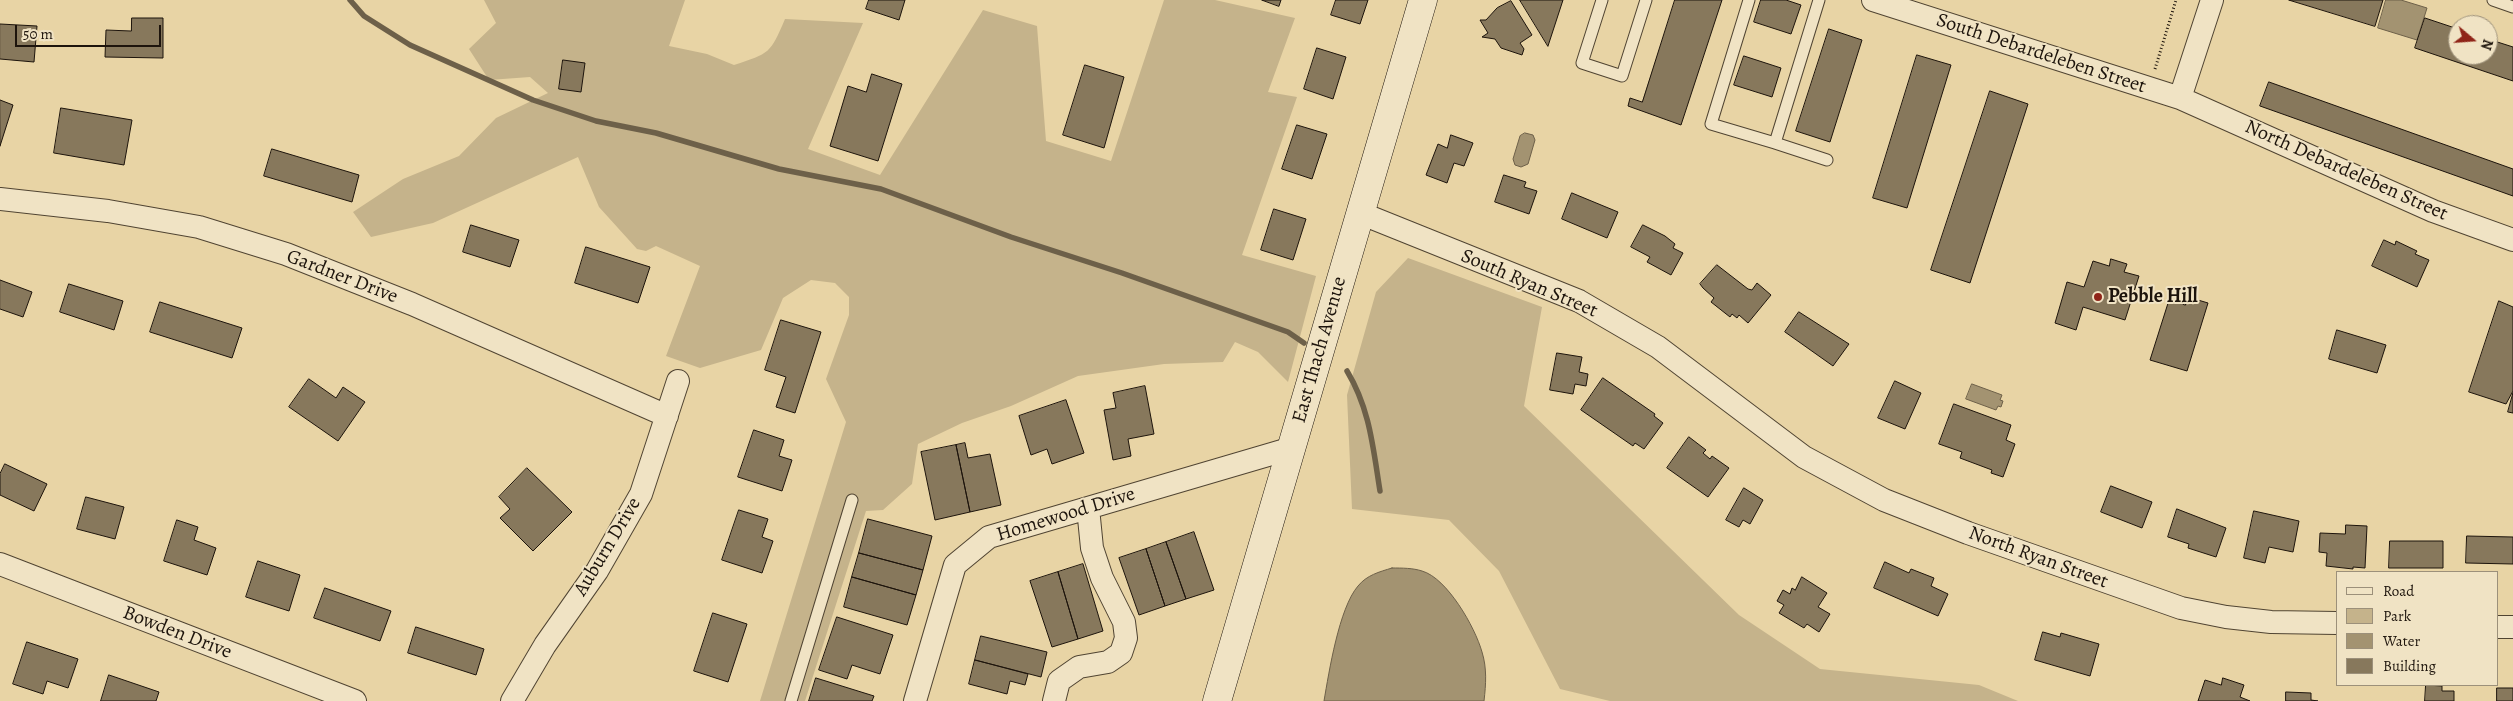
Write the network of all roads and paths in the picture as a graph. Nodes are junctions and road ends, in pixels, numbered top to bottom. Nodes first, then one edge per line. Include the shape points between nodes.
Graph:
1 (1423, 0) edge
2 (1602, 0) edge
3 (1646, 0) edge
4 (1749, 0) edge
5 (1819, 0) edge
6 (1873, 0) edge
7 (2176, 0) edge
8 (2212, 0) edge
9 (2493, 0) edge
10 (2513, 7) edge
11 (2154, 69) dead end
12 (2180, 98) junction
13 (1774, 143) junction
14 (1827, 160) dead end
15 (0, 199) edge
16 (1360, 213) junction
17 (2513, 240) edge
18 (678, 381) dead end
19 (667, 416) junction
20 (1761, 424) joint
21 (1292, 448) junction
22 (852, 500) dead end
23 (1088, 508) junction
24 (0, 564) edge
25 (2336, 623) edge
26 (2498, 626) edge
27 (2513, 627) edge
28 (355, 701) edge
29 (512, 701) edge
30 (791, 701) edge
31 (915, 701) edge
32 (1054, 701) edge
33 (1217, 701) edge

1 - 16 street, East Thach Avenue
2 - 3 lane via 1582,64 1622,76
4 - 13 lane via 1711,124
5 - 13 lane
6 - 12 street, South Debardeleben Street
7 - 11 path
8 - 12 street
9 - 10 lane
12 - 17 street, North Debardeleben Street via 2433,211
13 - 14 lane
15 - 19 street, Gardner Drive via 108,211 199,227 286,254 412,304
16 - 20 street, South Ryan Street via 1579,301 1658,347
16 - 21 street, East Thach Avenue
18 - 19 street, Auburn Drive
19 - 29 street, Auburn Drive via 641,494 597,570 545,645
20 - 25 street, North Ryan Street via 1804,456 1884,500 2138,595 2226,617 2271,622
21 - 23 street, Homewood Drive
21 - 33 street, East Thach Avenue
22 - 30 lane
23 - 31 street, Homewood Drive via 989,537 955,565
23 - 32 street via 1092,548 1102,578 1124,622 1126,638 1121,654 1108,662 1079,667 1060,681
24 - 28 street, Bowden Drive
26 - 27 street

